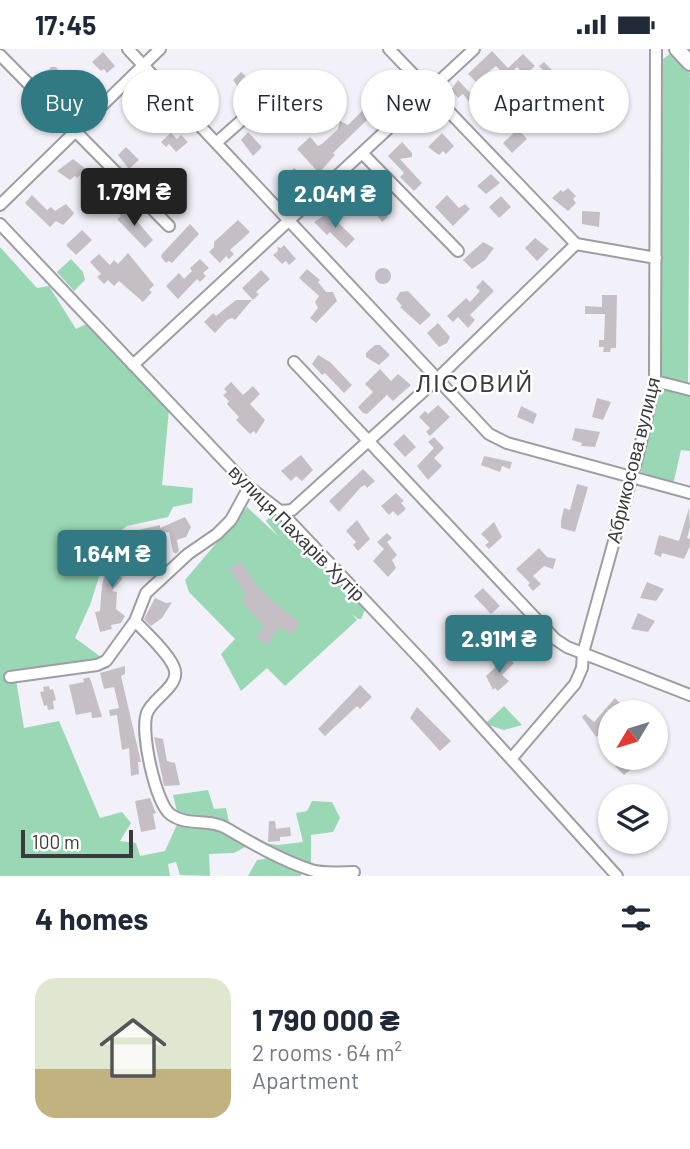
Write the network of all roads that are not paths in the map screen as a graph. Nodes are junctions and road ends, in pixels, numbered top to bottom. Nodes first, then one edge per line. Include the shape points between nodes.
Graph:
1 (128, 49) edge
2 (160, 49) edge
3 (389, 49) edge
4 (474, 49) edge
5 (656, 49) edge
6 (677, 49) edge
7 (0, 55) edge
8 (690, 63) edge
9 (144, 65) junction
10 (409, 70) edge
11 (453, 70) edge
12 (21, 75) edge
13 (108, 100) edge
14 (455, 118) edge
15 (233, 128) edge
16 (74, 133) edge
17 (80, 133) edge
18 (386, 133) edge
19 (216, 143) junction
20 (363, 154) junction
21 (0, 205) edge
22 (289, 221) junction
23 (0, 224) edge
24 (169, 226) dead end
25 (576, 244) junction
26 (458, 251) dead end
27 (656, 258) junction
28 (294, 362) dead end
29 (133, 365) junction
30 (438, 378) junction
31 (655, 381) junction
32 (690, 390) edge
33 (369, 442) junction
34 (631, 478) junction
35 (249, 487) junction
36 (690, 493) edge
37 (280, 510) junction
38 (135, 621) junction
39 (583, 653) junction
40 (10, 677) dead end
41 (690, 695) edge
42 (511, 758) junction
43 (354, 873) dead end
44 (617, 876) edge

1 - 9 street
2 - 9 street
3 - 10 street
4 - 11 street
5 - 27 street, Абрикосова вулиця
6 - 8 main road
7 - 12 street
9 - 13 street
9 - 19 street
14 - 25 street
15 - 19 street
16 - 21 street
17 - 24 street
18 - 20 street
19 - 22 street
20 - 22 street
20 - 26 street
22 - 29 street
22 - 30 street
23 - 29 street, вулиця Пахарів Хутір
25 - 27 street
25 - 30 street
27 - 31 street, Абрикосова вулиця
28 - 33 street
29 - 35 street, вулиця Пахарів Хутір
30 - 33 street
30 - 34 street via 489,434
31 - 32 street
31 - 34 street, Абрикосова вулиця
33 - 37 street via 292,510
33 - 39 street via 545,630
34 - 36 street
34 - 39 street, Абрикосова вулиця
35 - 37 street, вулиця Пахарів Хутір
35 - 38 street via 231,520 146,593
37 - 42 street, вулиця Пахарів Хутір
38 - 40 street via 106,661
38 - 43 street via 176,670 175,679 147,711 143,727 158,795 168,812 179,820 223,825 251,844 313,870
39 - 41 street
39 - 42 street, Абрикосова вулиця via 575,684
42 - 44 street, вулиця Пахарів Хутір

